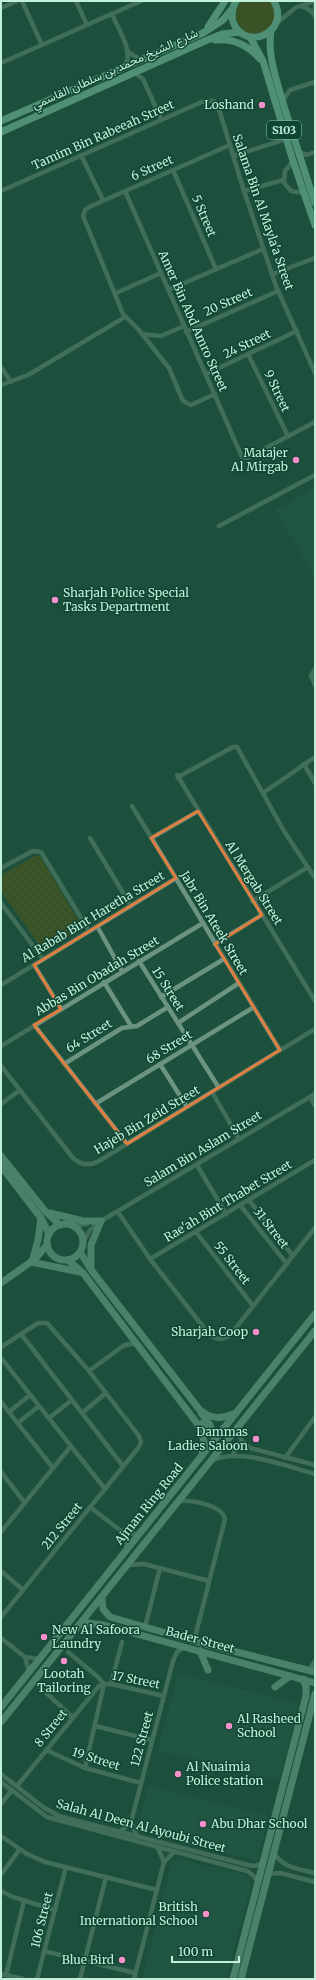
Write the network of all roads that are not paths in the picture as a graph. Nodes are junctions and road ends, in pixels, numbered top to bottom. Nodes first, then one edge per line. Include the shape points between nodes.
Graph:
1 (17, 1) edge
2 (22, 1) edge
3 (76, 1) edge
4 (142, 1) edge
5 (225, 1) edge
6 (236, 1) edge
7 (274, 1) edge
8 (315, 1) edge
9 (301, 6) junction
10 (315, 6) edge
11 (1, 8) edge
12 (232, 9) junction
13 (112, 14) junction
14 (314, 16) edge
15 (87, 25) junction
16 (273, 28) junction
17 (240, 32) junction
18 (203, 33) junction
19 (250, 37) junction
20 (205, 41) junction
21 (42, 45) junction
22 (128, 52) junction
23 (141, 60) junction
24 (263, 61) junction
25 (1, 63) edge
26 (125, 67) junction
27 (145, 67) junction
28 (133, 72) junction
29 (143, 79) junction
30 (315, 82) edge
31 (80, 87) junction
32 (282, 100) junction
33 (214, 101) joint
34 (63, 103) junction
35 (161, 119) junction
36 (1, 121) edge
37 (1, 132) edge
38 (286, 139) junction
39 (230, 145) junction
40 (298, 152) junction
41 (315, 152) edge
42 (81, 155) junction
43 (233, 156) junction
44 (293, 161) junction
45 (173, 170) junction
46 (283, 180) junction
47 (1, 191) edge
48 (125, 191) junction
49 (244, 192) junction
50 (304, 193) junction
51 (102, 200) junction
52 (315, 203) edge
53 (315, 225) edge
54 (263, 248) junction
55 (315, 258) edge
56 (216, 269) junction
57 (161, 273) junction
58 (272, 274) junction
59 (168, 290) junction
60 (278, 291) junction
61 (116, 293) junction
62 (125, 317) junction
63 (184, 326) junction
64 (297, 331) junction
65 (186, 332) junction
66 (142, 334) junction
67 (248, 354) junction
68 (1, 367) edge
69 (315, 373) edge
70 (206, 374) junction
71 (11, 382) junction
72 (1, 385) edge
73 (215, 394) junction
74 (315, 422) edge
75 (288, 436) junction
76 (315, 475) edge
77 (219, 526) dead end
78 (315, 669) edge
79 (314, 684) edge
80 (315, 757) edge
81 (304, 764) junction
82 (315, 782) edge
83 (263, 793) junction
84 (132, 806) dead end
85 (198, 811) junction
86 (90, 838) dead end
87 (151, 838) junction
88 (308, 867) junction
89 (1, 868) edge
90 (176, 878) junction
91 (315, 878) edge
92 (254, 901) junction
93 (1, 903) edge
94 (131, 906) junction
95 (262, 915) junction
96 (203, 923) junction
97 (97, 926) junction
98 (89, 931) junction
99 (216, 944) junction
100 (224, 959) junction
101 (43, 960) junction
102 (139, 961) junction
103 (34, 965) junction
104 (122, 971) junction
105 (104, 982) junction
106 (239, 983) junction
107 (1, 985) edge
108 (161, 997) junction
109 (315, 1001) edge
110 (254, 1006) junction
111 (168, 1007) junction
112 (61, 1008) junction
113 (178, 1023) junction
114 (34, 1025) junction
115 (131, 1026) junction
116 (315, 1029) edge
117 (192, 1044) junction
118 (1, 1046) edge
119 (280, 1050) junction
120 (64, 1064) junction
121 (160, 1064) junction
122 (1, 1066) edge
123 (219, 1088) junction
124 (20, 1090) junction
125 (212, 1092) junction
126 (315, 1094) edge
127 (310, 1097) junction
128 (1, 1104) edge
129 (95, 1104) junction
130 (315, 1106) edge
131 (187, 1107) junction
132 (239, 1140) junction
133 (127, 1144) junction
134 (1, 1156) edge
135 (315, 1161) edge
136 (197, 1165) junction
137 (1, 1166) edge
138 (249, 1200) junction
139 (240, 1205) junction
140 (45, 1211) junction
141 (118, 1212) junction
142 (226, 1214) junction
143 (41, 1218) junction
144 (101, 1221) junction
145 (60, 1225) junction
146 (72, 1226) junction
147 (315, 1228) edge
148 (196, 1232) junction
149 (49, 1234) junction
150 (83, 1243) junction
151 (47, 1245) junction
152 (80, 1252) junction
153 (293, 1256) junction
154 (56, 1258) junction
155 (150, 1259) junction
156 (68, 1260) junction
157 (32, 1262) junction
158 (287, 1264) junction
159 (92, 1271) junction
160 (83, 1273) junction
161 (1, 1282) edge
162 (253, 1306) junction
163 (315, 1314) edge
164 (128, 1330) junction
165 (315, 1331) edge
166 (21, 1334) junction
167 (139, 1344) junction
168 (123, 1346) junction
169 (1, 1347) edge
170 (1, 1358) edge
171 (89, 1371) junction
172 (106, 1394) junction
173 (30, 1395) junction
174 (72, 1400) junction
175 (1, 1402) edge
176 (39, 1406) junction
177 (199, 1409) junction
178 (9, 1412) junction
179 (236, 1413) junction
180 (82, 1414) junction
181 (191, 1414) junction
182 (315, 1417) edge
183 (49, 1418) junction
184 (18, 1423) junction
185 (236, 1429) junction
186 (242, 1442) junction
187 (70, 1446) junction
188 (234, 1455) junction
189 (200, 1458) junction
190 (285, 1458) junction
191 (211, 1461) junction
192 (315, 1465) edge
193 (123, 1466) junction
194 (53, 1468) junction
195 (1, 1472) edge
196 (315, 1474) edge
197 (105, 1489) junction
198 (188, 1490) junction
199 (179, 1501) junction
200 (194, 1501) junction
201 (25, 1503) junction
202 (90, 1507) junction
203 (122, 1531) junction
204 (1, 1532) edge
205 (139, 1535) junction
206 (127, 1549) junction
207 (138, 1551) junction
208 (144, 1564) junction
209 (128, 1565) junction
210 (160, 1568) junction
211 (1, 1571) edge
212 (209, 1581) junction
213 (23, 1590) junction
214 (102, 1598) junction
215 (1, 1617) edge
216 (96, 1624) junction
217 (134, 1624) junction
218 (79, 1625) junction
219 (145, 1627) junction
220 (1, 1638) edge
221 (194, 1641) junction
222 (122, 1642) dead end
223 (169, 1642) junction
224 (186, 1647) junction
225 (48, 1649) junction
226 (200, 1651) junction
227 (68, 1652) dead end
228 (24, 1657) junction
229 (40, 1659) junction
230 (173, 1661) junction
231 (315, 1661) edge
232 (208, 1670) dead end
233 (312, 1671) edge
234 (29, 1673) junction
235 (290, 1676) junction
236 (303, 1679) junction
237 (315, 1683) edge
238 (104, 1684) junction
239 (111, 1684) junction
240 (40, 1687) dead end
241 (275, 1687) dead end
242 (315, 1694) edge
243 (164, 1696) junction
244 (1, 1707) edge
245 (11, 1709) junction
246 (72, 1718) junction
247 (1, 1722) edge
248 (95, 1726) junction
249 (298, 1726) junction
250 (305, 1728) junction
251 (152, 1740) junction
252 (46, 1750) junction
253 (85, 1768) junction
254 (1, 1774) edge
255 (1, 1782) edge
256 (141, 1783) junction
257 (16, 1786) junction
258 (12, 1790) junction
259 (1, 1804) edge
260 (131, 1822) junction
261 (118, 1831) junction
262 (1, 1836) edge
263 (115, 1836) junction
264 (137, 1836) junction
265 (158, 1848) junction
266 (19, 1850) junction
267 (174, 1852) junction
268 (274, 1852) junction
269 (202, 1854) junction
270 (200, 1859) junction
271 (164, 1862) junction
272 (263, 1863) junction
273 (66, 1867) junction
274 (289, 1867) junction
275 (315, 1867) edge
276 (314, 1873) edge
277 (268, 1874) junction
278 (287, 1874) junction
279 (1, 1875) edge
280 (106, 1877) junction
281 (315, 1882) edge
282 (258, 1883) junction
283 (157, 1890) junction
284 (1, 1891) edge
285 (24, 1901) junction
286 (55, 1910) junction
287 (44, 1951) junction
288 (84, 1962) junction
289 (135, 1973) junction
290 (3, 1975) edge
291 (23, 1979) edge
292 (37, 1979) edge
293 (80, 1979) edge
294 (134, 1979) edge
295 (233, 1979) edge
296 (241, 1979) edge

1 - 11 street
2 - 21 street
3 - 15 street
4 - 13 street
5 - 18 main road
6 - 12 main road, شارع الشيخ محمد بن سلطان القاسمي
7 - 16 main road via 278,10
8 - 9 street
9 - 14 street
9 - 16 street via 290,12
10 - 14 street
12 - 17 main road via 232,19
12 - 18 main road, شارع الشيخ محمد بن سلطان القاسمي via 222,20
13 - 15 street
13 - 22 street
15 - 21 street
16 - 19 main road via 262,36
16 - 32 main road, S103 via 270,51
17 - 19 main road
17 - 20 main road, شارع الشيخ محمد بن سلطان القاسمي via 222,34
18 - 23 main road, شارع الشيخ محمد بن سلطان القاسمي
19 - 24 main road, S103
20 - 24 main road via 226,39 238,42
20 - 27 main road, شارع الشيخ محمد بن سلطان القاسمي
21 - 25 street
22 - 23 street
22 - 26 street
23 - 26 main road, شارع الشيخ محمد بن سلطان القاسمي
24 - 38 main road, S103
26 - 31 main road, شارع الشيخ محمد بن سلطان القاسمي
27 - 28 main road, شارع الشيخ محمد بن سلطان القاسمي
27 - 29 street
28 - 29 street
28 - 34 main road, شارع الشيخ محمد بن سلطان القاسمي
29 - 35 street
30 - 32 street via 290,90
31 - 34 main road via 82,92
31 - 36 main road, شارع الشيخ محمد بن سلطان القاسمي
32 - 40 main road, S103
33 - 35 street, Tamim Bin Rabeeah Street via 204,101
33 - 39 street, Salama Bin Al Mayla'a Street via 218,106
34 - 37 main road, شارع الشيخ محمد بن سلطان القاسمي
35 - 42 street, Tamim Bin Rabeeah Street
38 - 43 street
38 - 44 main road, S103
39 - 43 street, Salama Bin Al Mayla'a Street
39 - 45 street, 6 Street
40 - 41 street
40 - 52 main road, S103
42 - 47 street, Tamim Bin Rabeeah Street
42 - 51 street
43 - 49 street, Salama Bin Al Mayla'a Street
44 - 46 street via 285,171
44 - 50 main road, S103
45 - 48 street, 6 Street
45 - 56 street, 5 Street
46 - 49 street
46 - 50 street via 291,191
48 - 51 street, 6 Street
48 - 57 street, Amer Bin Abd Amro Street
49 - 54 street, Salama Bin Al Mayla'a Street
50 - 53 main road, S103
51 - 61 street, 6 Street via 87,208 84,213 85,223
54 - 56 street
54 - 58 street, Salama Bin Al Mayla'a Street
55 - 58 street
56 - 59 street
57 - 59 street, Amer Bin Abd Amro Street
57 - 61 street
58 - 60 street, Salama Bin Al Mayla'a Street
59 - 63 street, Amer Bin Abd Amro Street
60 - 64 street, Salama Bin Al Mayla'a Street
60 - 65 street, 20 Street
61 - 62 street
62 - 66 street
62 - 71 street via 47,364
63 - 65 street, Amer Bin Abd Amro Street
63 - 66 street via 161,336
64 - 67 street, 24 Street
64 - 69 street, Salama Bin Al Mayla'a Street
65 - 70 street, Amer Bin Abd Amro Street
66 - 73 street via 171,372 185,403 191,405
67 - 70 street, 24 Street
67 - 75 street, 9 Street
68 - 71 street
70 - 73 street, Amer Bin Abd Amro Street
71 - 72 street
73 - 75 street, Amer Bin Abd Amro Street via 243,458
74 - 75 street
76 - 77 street
78 - 79 street via 311,676
80 - 81 street
81 - 82 street
81 - 83 street
83 - 85 street, Al Mergab Street via 238,748 233,747 177,776
83 - 88 street
84 - 87 street, Jabr Bin Ateek Street
85 - 87 street
85 - 92 street, Al Mergab Street
86 - 94 street
87 - 90 street, Jabr Bin Ateek Street
88 - 91 street
88 - 92 street
89 - 98 street via 33,851 41,852
90 - 94 street, Al Rabab Bint Haretha Street
90 - 96 street, Jabr Bin Ateek Street
92 - 95 street, Al Mergab Street
93 - 101 street
94 - 97 street, Al Rabab Bint Haretha Street
95 - 99 street
95 - 109 street, Al Mergab Street
96 - 99 street, Jabr Bin Ateek Street
96 - 102 street, Abbas Bin Obadah Street
97 - 98 street, Al Rabab Bint Haretha Street
97 - 104 street
98 - 101 street, Al Rabab Bint Haretha Street
99 - 100 street, Jabr Bin Ateek Street
100 - 106 street, Jabr Bin Ateek Street
100 - 108 street
101 - 103 street, Al Rabab Bint Haretha Street
102 - 104 street, Abbas Bin Obadah Street
102 - 108 street, 15 Street
103 - 107 street, Al Rabab Bint Haretha Street
103 - 112 street
104 - 105 street, Abbas Bin Obadah Street
105 - 112 street, Abbas Bin Obadah Street
105 - 115 street
106 - 110 street, Jabr Bin Ateek Street
106 - 113 street
108 - 111 street, 15 Street
110 - 117 street, 68 Street
110 - 119 street, Jabr Bin Ateek Street
111 - 113 street, 15 Street
111 - 115 street, 64 Street via 138,1025
112 - 114 street, Abbas Bin Obadah Street
113 - 117 street, 15 Street
114 - 118 street, Abbas Bin Obadah Street
114 - 120 street
115 - 120 street, 64 Street via 122,1028
116 - 119 street, Hajeb Bin Zeid Street
117 - 121 street, 68 Street
117 - 123 street, 15 Street
119 - 123 street, Hajeb Bin Zeid Street
120 - 129 street
121 - 129 street, 68 Street
121 - 131 street
122 - 124 street
123 - 125 street, Hajeb Bin Zeid Street
124 - 128 street
124 - 133 street, Hajeb Bin Zeid Street via 71,1156 82,1164 92,1164
125 - 131 street, Hajeb Bin Zeid Street
125 - 132 street
126 - 127 street, Salam Bin Aslam Street
127 - 130 street
127 - 132 street, Salam Bin Aslam Street
129 - 133 street
131 - 133 street, Hajeb Bin Zeid Street
132 - 136 street, Salam Bin Aslam Street
134 - 140 main road
135 - 138 street, Rae'ah Bint Thabet Street
136 - 141 street, Salam Bin Aslam Street
136 - 142 street
137 - 143 main road
138 - 139 street, Rae'ah Bint Thabet Street
138 - 153 street, 31 Street
139 - 142 street, Rae'ah Bint Thabet Street
139 - 158 street, 31 Street
140 - 144 main road via 77,1220
140 - 145 main road
141 - 144 street, Salam Bin Aslam Street
141 - 155 street
142 - 148 street, Rae'ah Bint Thabet Street
143 - 149 main road
143 - 157 main road
144 - 146 street, Salam Bin Aslam Street
144 - 150 street, Salam Bin Aslam Street via 90,1230
144 - 159 main road via 91,1245
145 - 146 main road
145 - 149 main road
146 - 150 main road via 80,1233
147 - 153 street
148 - 155 street, Rae'ah Bint Thabet Street
148 - 162 street, 55 Street
149 - 151 main road
150 - 152 main road
151 - 154 main road via 50,1253
151 - 157 main road
152 - 156 main road
152 - 159 main road
153 - 158 street
154 - 156 main road
154 - 157 main road
155 - 162 street via 214,1338 228,1336
156 - 160 main road
157 - 160 main road
157 - 161 main road
158 - 162 street
159 - 177 main road
160 - 164 main road
163 - 179 main road, Ajman Ring Road
164 - 167 main road
164 - 168 street
165 - 185 main road, Ajman Ring Road
166 - 169 street
166 - 171 street via 38,1323 47,1323
166 - 174 street
167 - 168 street
167 - 181 main road
168 - 171 street
170 - 173 street
171 - 172 street
172 - 180 street
172 - 193 street, 212 Street via 141,1442
173 - 176 street
173 - 178 street
174 - 180 street
174 - 183 street
175 - 178 street
176 - 183 street
176 - 184 street
177 - 179 main road via 205,1415 216,1418
177 - 181 main road via 211,1426 209,1430 205,1430
178 - 184 street
179 - 189 main road, Ajman Ring Road
180 - 193 street
181 - 189 main road via 204,1438
182 - 190 street
183 - 187 street
184 - 194 street
185 - 186 street
185 - 191 main road, Ajman Ring Road
186 - 188 street via 234,1447
186 - 190 street via 253,1450
187 - 194 street
187 - 197 street
188 - 191 street
188 - 196 street
189 - 205 main road, Ajman Ring Road
190 - 192 street
191 - 198 main road, Ajman Ring Road
193 - 197 street, 212 Street
194 - 201 street
195 - 201 street
197 - 202 street, 212 Street
198 - 199 main road, Ajman Ring Road
198 - 200 street
199 - 200 street
199 - 207 main road, Ajman Ring Road
200 - 212 street via 220,1510 225,1519
201 - 204 street
202 - 203 street
202 - 213 street, 212 Street
203 - 205 street
203 - 206 street
205 - 206 main road, Ajman Ring Road
206 - 225 main road, Ajman Ring Road
207 - 208 street
207 - 209 main road, Ajman Ring Road
208 - 209 street
208 - 210 street
209 - 214 main road, Ajman Ring Road
210 - 212 street
210 - 219 street
211 - 213 street
212 - 221 street
213 - 215 street, 212 Street
214 - 217 main road, Bader Street via 107,1615
214 - 218 main road, Ajman Ring Road
216 - 217 main road via 101,1617
216 - 218 main road, Bader Street
216 - 223 main road, Bader Street
217 - 219 main road, Bader Street
218 - 245 main road, Ajman Ring Road
219 - 221 main road, Bader Street
220 - 228 street
221 - 233 main road, Bader Street
222 - 239 street
223 - 224 main road, Bader Street
223 - 230 street, 122 Street
224 - 226 main road, Bader Street
224 - 230 street, 122 Street via 177,1652
225 - 229 main road, Ajman Ring Road
225 - 245 main road via 49,1655
226 - 232 main road
226 - 235 main road, Bader Street
227 - 238 street
228 - 229 street
228 - 234 street
229 - 234 main road, Ajman Ring Road
230 - 243 street, 122 Street
231 - 233 street
234 - 244 main road, Ajman Ring Road
235 - 236 main road, Bader Street
235 - 241 main road
236 - 237 main road, Bader Street
236 - 249 main road via 306,1696
238 - 239 street, 17 Street
238 - 246 street, 8 Street via 97,1688
238 - 248 street
239 - 243 street, 17 Street
240 - 246 street
242 - 250 main road
243 - 251 street, 122 Street
245 - 247 main road, Ajman Ring Road
246 - 252 street, 8 Street
248 - 251 street
248 - 253 street
249 - 250 main road via 303,1725
249 - 272 main road
250 - 268 main road
251 - 256 street, 122 Street
252 - 253 street, 19 Street
252 - 257 street, 8 Street
253 - 256 street, 19 Street
254 - 257 street, Salah Al Deen Al Ayoubi Street
255 - 258 street, Salah Al Deen Al Ayoubi Street
256 - 260 street, 122 Street
257 - 261 street, Salah Al Deen Al Ayoubi Street via 54,1813
258 - 259 street
258 - 263 street, Salah Al Deen Al Ayoubi Street via 47,1817
260 - 261 street
260 - 264 street
261 - 263 street
261 - 264 street, Salah Al Deen Al Ayoubi Street
262 - 266 street
263 - 265 street, Salah Al Deen Al Ayoubi Street
264 - 269 street, Salah Al Deen Al Ayoubi Street
265 - 267 street, Salah Al Deen Al Ayoubi Street
265 - 271 street
266 - 273 street
266 - 279 street
267 - 270 street, Salah Al Deen Al Ayoubi Street
267 - 271 street
268 - 274 street via 279,1861
268 - 277 main road
269 - 270 street
269 - 272 street, Salah Al Deen Al Ayoubi Street via 251,1866
270 - 282 street, Salah Al Deen Al Ayoubi Street via 247,1871
271 - 283 street
272 - 282 main road
273 - 280 street
273 - 286 street, 106 Street
274 - 276 street
274 - 278 street
275 - 276 street
277 - 278 street
277 - 296 main road
278 - 281 street
280 - 283 street
280 - 288 street
282 - 295 main road
283 - 289 street
284 - 285 street
285 - 286 street
285 - 290 street
286 - 287 street, 106 Street
287 - 288 street
287 - 292 street, 106 Street
288 - 289 street
288 - 293 street
289 - 294 street
290 - 291 street

